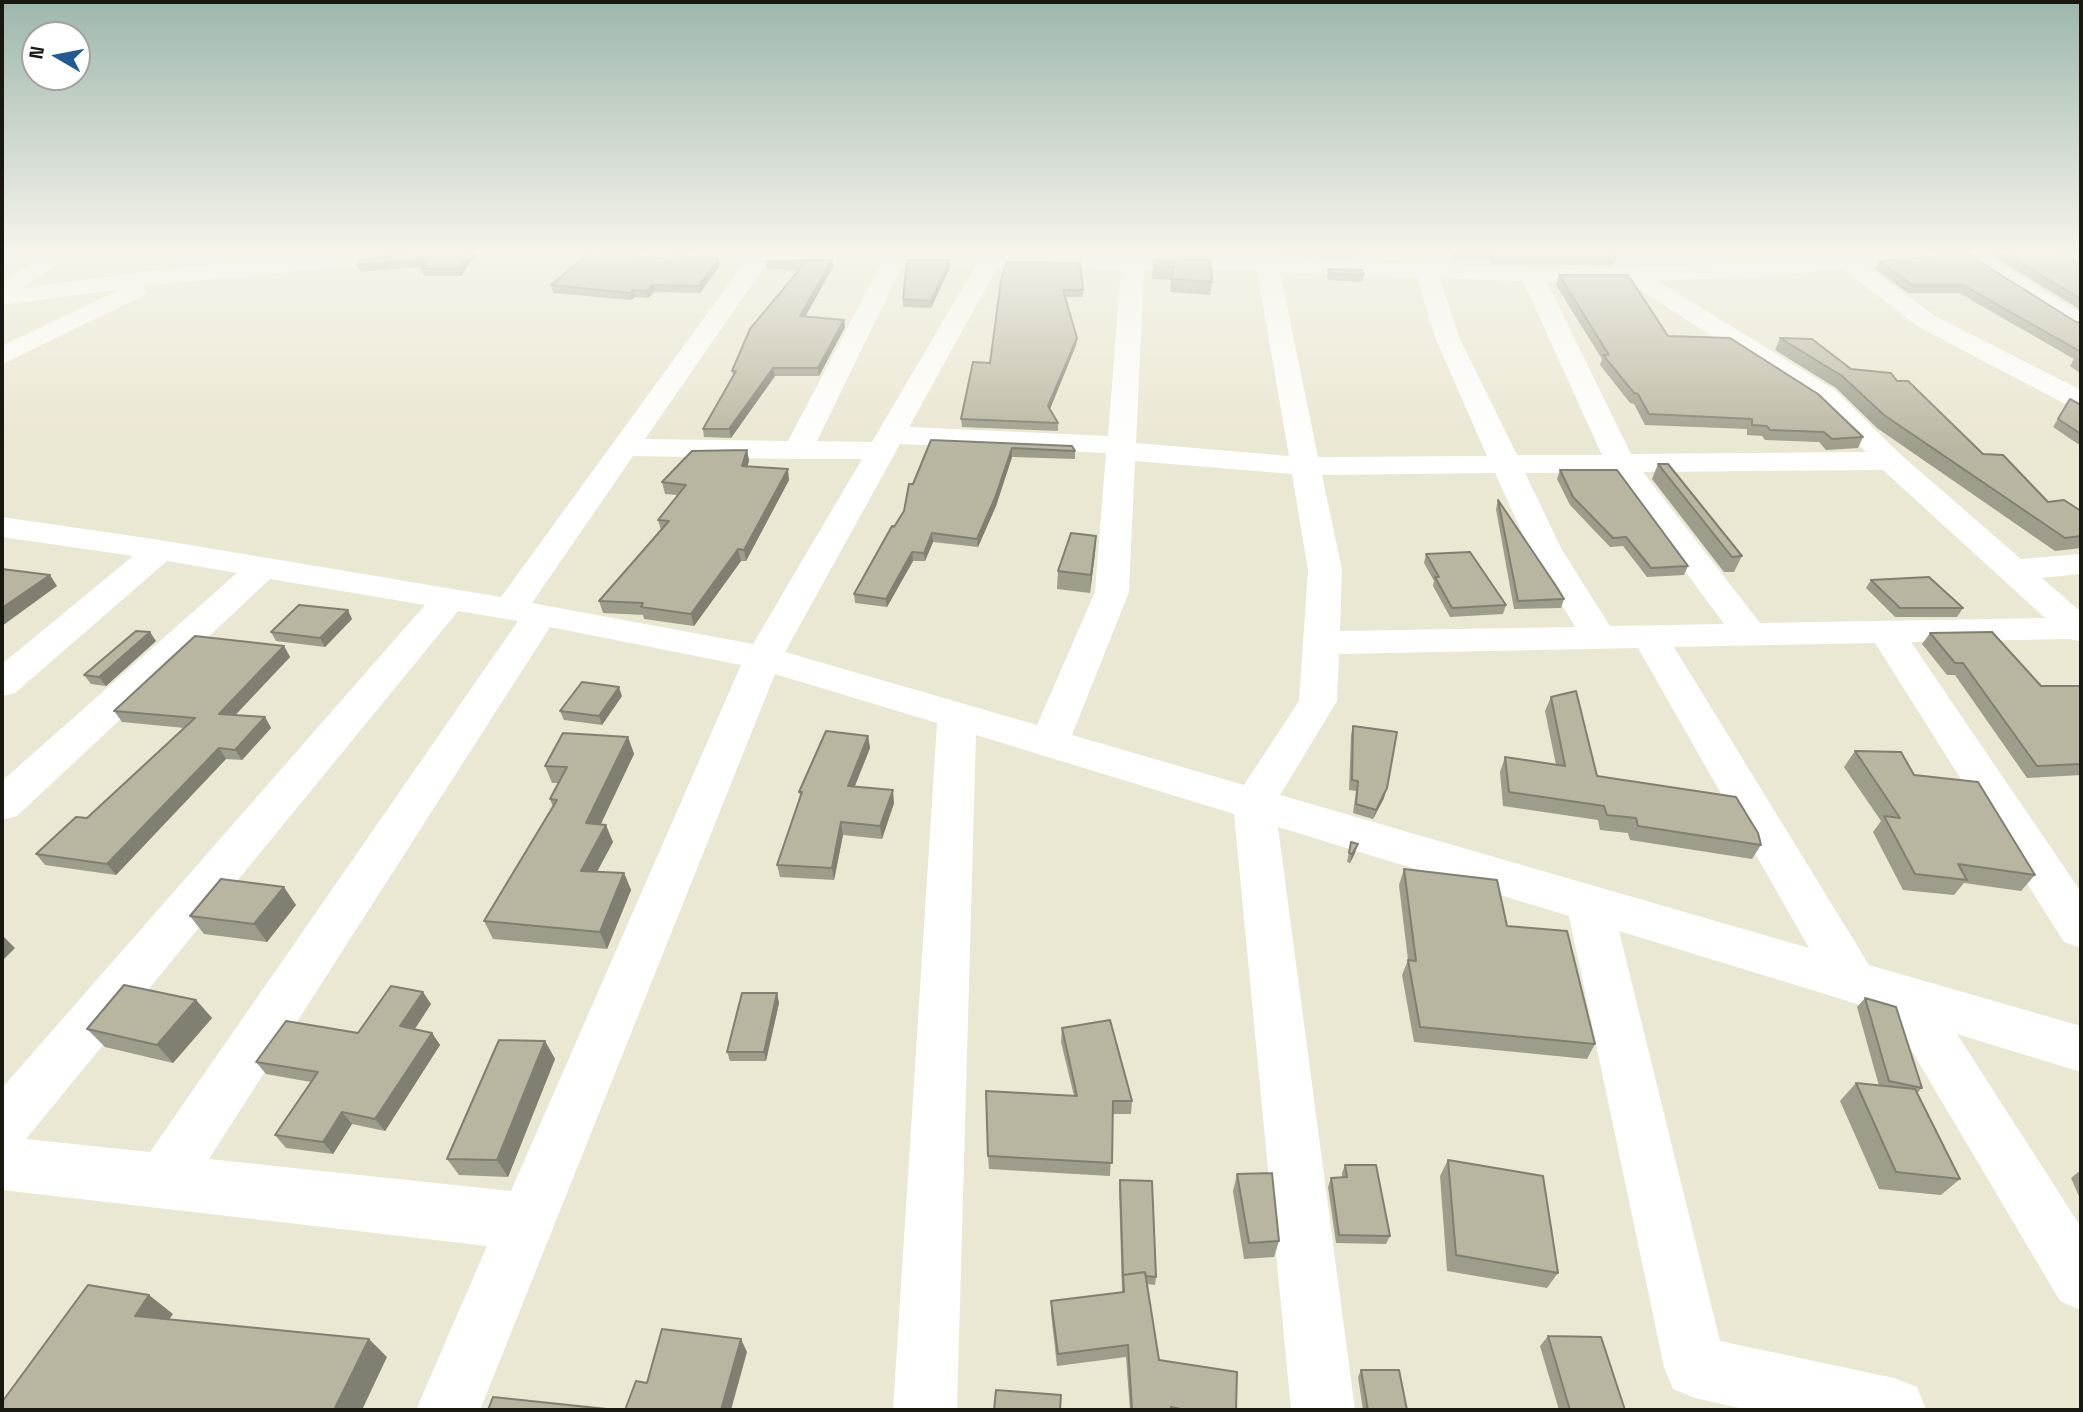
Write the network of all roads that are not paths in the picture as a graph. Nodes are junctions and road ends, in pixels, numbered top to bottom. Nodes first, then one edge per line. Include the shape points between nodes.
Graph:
1 (78, 319) edge
2 (715, 319) edge
3 (870, 319) edge
4 (974, 319) edge
5 (1129, 319) edge
6 (1278, 319) edge
7 (1441, 319) edge
8 (1553, 319) edge
9 (1702, 319) edge
10 (1923, 319) edge
11 (2, 356) edge
12 (2081, 401) edge
13 (886, 443) junction
14 (626, 447) junction
15 (1121, 448) junction
16 (798, 450) junction
17 (1891, 461) junction
18 (1506, 464) junction
19 (1621, 464) junction
20 (1306, 466) junction
21 (2, 527) edge
22 (160, 550) junction
23 (2081, 564) edge
24 (263, 567) junction
25 (2013, 570) junction
26 (449, 599) junction
27 (525, 612) junction
28 (2079, 629) edge
29 (1748, 632) junction
30 (1886, 632) junction
31 (1649, 636) junction
32 (1599, 638) junction
33 (1321, 643) junction
34 (762, 658) junction
35 (2, 684) edge
36 (957, 715) junction
37 (1049, 742) junction
38 (1254, 803) junction
39 (2, 805) edge
40 (1589, 903) junction
41 (2081, 929) edge
42 (1853, 981) junction
43 (1908, 998) junction
44 (2081, 1049) edge
45 (2, 1127) edge
46 (2, 1163) edge
47 (163, 1181) junction
48 (528, 1222) junction
49 (2081, 1280) edge
50 (448, 1410) edge
51 (925, 1410) edge
52 (1323, 1410) edge
53 (1894, 1410) edge

1 - 11 street
2 - 14 street
3 - 16 street
4 - 13 street
5 - 15 street
6 - 20 street
7 - 18 street
8 - 19 street
9 - 17 street via 1825,396
10 - 12 street
13 - 15 street
13 - 16 street
13 - 34 street
14 - 16 street
14 - 27 street
15 - 20 street
15 - 37 street via 1112,592
17 - 19 street
17 - 25 street
18 - 19 street
18 - 20 street
18 - 32 street via 1546,550
19 - 29 street
20 - 33 street via 1325,570
21 - 22 street
22 - 24 street
22 - 35 street
23 - 25 street
24 - 26 street
24 - 39 street
25 - 28 street
26 - 27 street
26 - 45 street
27 - 34 street
27 - 47 street
28 - 30 street
29 - 30 street
29 - 31 street
30 - 41 street
31 - 32 street
31 - 42 street
32 - 33 street
33 - 38 street via 1318,701
34 - 36 street
34 - 48 street
36 - 37 street
36 - 51 street
37 - 38 street
38 - 40 street
38 - 52 street
40 - 42 street
40 - 53 street via 1695,1367
42 - 43 street
43 - 44 street
43 - 49 street
46 - 47 street
47 - 48 street
48 - 50 street

